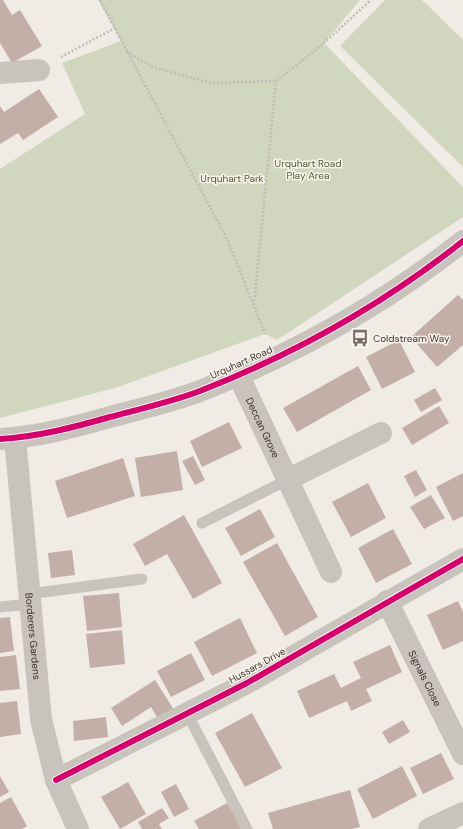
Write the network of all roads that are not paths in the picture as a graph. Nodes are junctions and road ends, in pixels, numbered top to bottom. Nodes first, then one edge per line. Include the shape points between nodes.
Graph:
1 (39, 70) road end
2 (0, 73) edge
3 (463, 241) edge
4 (238, 374) junction
5 (381, 433) dead end
6 (7, 438) edge
7 (287, 480) junction
8 (202, 523) dead end
9 (463, 559) edge
10 (331, 572) dead end
11 (142, 579) dead end
12 (30, 599) junction
13 (388, 601) junction
14 (0, 608) edge
15 (187, 713) junction
16 (463, 754) edge
17 (56, 780) junction
18 (463, 813) edge
19 (78, 829) edge
20 (247, 829) edge
21 (429, 829) edge

1 - 2 street
3 - 4 street, Urquhart Road via 393,293 315,339
4 - 6 street, Urquhart Road via 200,391 142,409 87,423
4 - 7 street, Deccan Grove
5 - 7 street
6 - 12 street, Borderers Gardens
7 - 8 lane
7 - 10 street, Deccan Grove
9 - 13 street, Hussars Drive
11 - 12 lane
12 - 14 lane
12 - 17 street, Borderers Gardens via 41,719
13 - 15 street, Hussars Drive via 247,683
13 - 16 street, Signals Close
15 - 17 street, Hussars Drive
15 - 20 lane
17 - 19 street, Borderers Gardens
18 - 21 street

